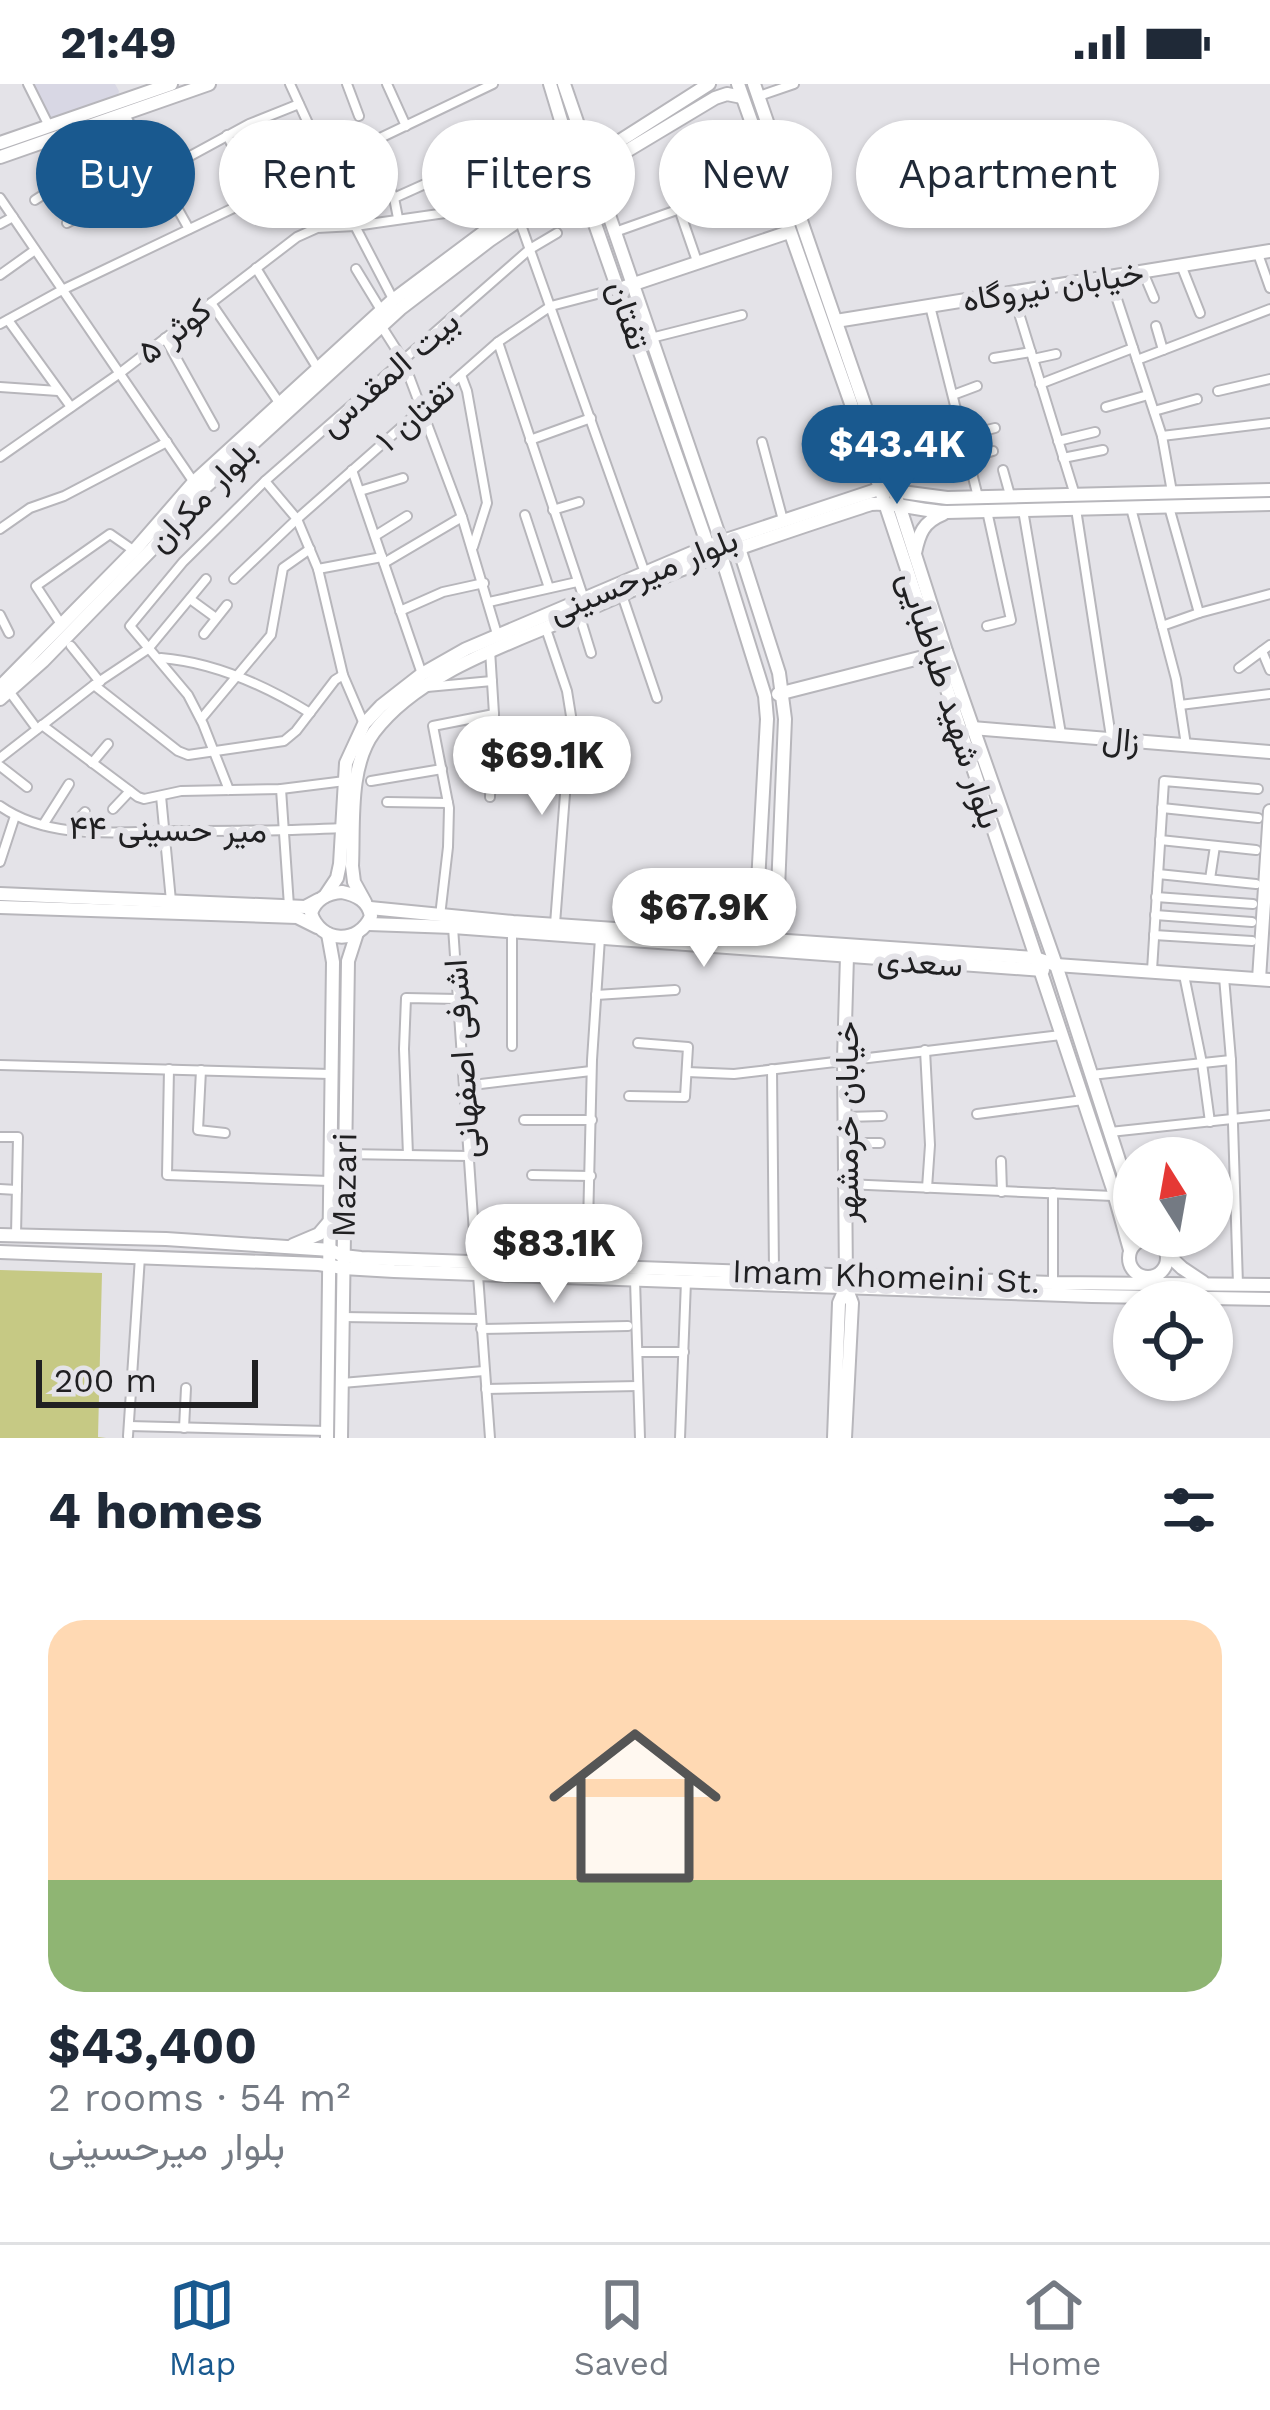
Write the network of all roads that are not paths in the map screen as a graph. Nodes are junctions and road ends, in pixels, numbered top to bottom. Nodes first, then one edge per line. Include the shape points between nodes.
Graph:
1 (28, 84) edge
2 (122, 84) edge
3 (171, 84) edge
4 (209, 84) edge
5 (290, 84) edge
6 (346, 84) edge
7 (387, 84) edge
8 (493, 84) edge
9 (550, 84) edge
10 (564, 84) edge
11 (709, 84) edge
12 (794, 84) edge
13 (733, 90) edge
14 (756, 90) edge
15 (129, 98) junction
16 (299, 104) junction
17 (124, 113) junction
18 (358, 116) dead end
19 (46, 120) edge
20 (66, 120) edge
21 (128, 120) edge
22 (259, 120) edge
23 (306, 120) edge
24 (561, 120) edge
25 (576, 120) edge
26 (746, 120) edge
27 (406, 126) junction
28 (36, 130) edge
29 (398, 130) edge
30 (635, 134) edge
31 (1, 139) edge
32 (635, 141) edge
33 (0, 157) edge
34 (0, 198) edge
35 (422, 215) edge
36 (219, 216) edge
37 (659, 216) edge
38 (13, 217) junction
39 (398, 218) edge
40 (0, 224) edge
41 (317, 228) edge
42 (356, 228) edge
43 (489, 228) edge
44 (508, 228) edge
45 (522, 228) edge
46 (601, 228) edge
47 (614, 228) edge
48 (686, 228) edge
49 (788, 228) edge
50 (189, 230) joint
51 (615, 232) junction
52 (789, 232) junction
53 (557, 233) dead end
54 (530, 249) junction
55 (35, 250) junction
56 (1264, 252) edge
57 (698, 264) junction
58 (1181, 265) junction
59 (256, 268) junction
60 (356, 269) dead end
61 (1143, 271) junction
62 (0, 275) edge
63 (1109, 277) junction
64 (626, 287) junction
65 (1270, 288) edge
66 (62, 290) junction
67 (1013, 292) junction
68 (1154, 298) dead end
69 (393, 300) junction
70 (211, 303) junction
71 (930, 306) junction
72 (550, 307) junction
73 (1270, 309) edge
74 (1200, 313) dead end
75 (742, 315) dead end
76 (382, 318) junction
77 (836, 321) junction
78 (4, 322) edge
79 (1156, 326) dead end
80 (165, 338) junction
81 (651, 338) junction
82 (498, 342) junction
83 (1133, 348) junction
84 (1163, 350) junction
85 (1056, 354) dead end
86 (1032, 356) junction
87 (994, 358) dead end
88 (403, 360) junction
89 (1137, 361) junction
90 (120, 374) junction
91 (461, 375) junction
92 (313, 378) junction
93 (1270, 379) edge
94 (1040, 384) junction
95 (977, 386) dead end
96 (0, 387) edge
97 (59, 391) junction
98 (1218, 391) dead end
99 (952, 395) junction
100 (1148, 395) junction
101 (1197, 399) dead end
102 (280, 404) junction
103 (71, 407) junction
104 (1106, 407) dead end
105 (422, 409) junction
106 (1154, 411) junction
107 (591, 418) junction
108 (1270, 423) edge
109 (214, 426) dead end
110 (995, 428) dead end
111 (1095, 432) dead end
112 (0, 436) edge
113 (963, 436) junction
114 (1162, 436) junction
115 (530, 440) junction
116 (1058, 441) junction
117 (166, 442) junction
118 (761, 442) dead end
119 (866, 446) junction
120 (1102, 450) dead end
121 (993, 451) dead end
122 (4, 453) edge
123 (823, 458) dead end
124 (968, 458) junction
125 (1063, 458) junction
126 (352, 470) junction
127 (1004, 470) dead end
128 (403, 478) dead end
129 (265, 481) junction
130 (194, 482) junction
131 (360, 491) junction
132 (886, 494) junction
133 (1010, 496) junction
134 (978, 497) junction
135 (1263, 497) edge
136 (1170, 500) junction
137 (579, 502) dead end
138 (1075, 502) junction
139 (926, 504) junction
140 (899, 506) junction
141 (1131, 508) junction
142 (553, 510) junction
143 (1023, 510) junction
144 (987, 511) junction
145 (946, 512) junction
146 (525, 515) dead end
147 (407, 516) dead end
148 (462, 517) junction
149 (297, 519) junction
150 (805, 519) junction
151 (783, 520) junction
152 (0, 529) edge
153 (375, 536) junction
154 (716, 547) junction
155 (473, 548) junction
156 (739, 548) junction
157 (310, 549) junction
158 (134, 551) junction
159 (914, 554) junction
160 (383, 560) junction
161 (318, 569) junction
162 (645, 573) junction
163 (206, 579) dead end
164 (234, 579) dead end
165 (577, 582) junction
166 (484, 583) junction
167 (549, 589) junction
168 (1270, 594) edge
169 (622, 595) junction
170 (190, 598) junction
171 (584, 599) junction
172 (489, 602) junction
173 (226, 605) dead end
174 (400, 610) junction
175 (1199, 613) junction
176 (578, 614) junction
177 (0, 615) edge
178 (216, 618) junction
179 (62, 625) junction
180 (987, 626) dead end
181 (1162, 626) junction
182 (545, 628) junction
183 (9, 633) dead end
184 (204, 634) dead end
185 (497, 634) junction
186 (71, 646) dead end
187 (1266, 648) edge
188 (148, 649) junction
189 (490, 650) junction
190 (591, 653) dead end
191 (940, 653) junction
192 (159, 658) junction
193 (1240, 668) dead end
194 (1270, 670) edge
195 (343, 676) junction
196 (236, 677) junction
197 (423, 681) junction
198 (492, 681) junction
199 (97, 683) junction
200 (3, 692) edge
201 (783, 693) junction
202 (1270, 694) edge
203 (765, 696) junction
204 (657, 698) dead end
205 (1180, 706) junction
206 (310, 713) junction
207 (494, 714) junction
208 (201, 719) junction
209 (364, 724) junction
210 (39, 727) junction
211 (972, 728) junction
212 (1061, 734) junction
213 (1111, 737) junction
214 (108, 744) dead end
215 (1186, 746) junction
216 (214, 752) junction
217 (1270, 752) edge
218 (0, 762) edge
219 (92, 763) junction
220 (442, 769) junction
221 (345, 781) junction
222 (370, 782) dead end
223 (69, 784) dead end
224 (27, 788) dead end
225 (281, 789) junction
226 (1258, 789) dead end
227 (229, 790) junction
228 (130, 791) junction
229 (161, 796) junction
230 (490, 797) dead end
231 (388, 802) dead end
232 (448, 803) junction
233 (0, 806) edge
234 (1162, 808) junction
235 (113, 809) dead end
236 (85, 812) dead end
237 (1267, 816) edge
238 (15, 817) junction
239 (43, 825) junction
240 (342, 828) junction
241 (70, 830) junction
242 (165, 831) junction
243 (284, 831) junction
244 (4, 835) edge
245 (1160, 840) junction
246 (1215, 846) junction
247 (1264, 853) edge
248 (0, 862) edge
249 (1158, 874) junction
250 (1210, 879) junction
251 (1256, 884) dead end
252 (0, 894) edge
253 (1156, 897) junction
254 (321, 898) junction
255 (172, 902) junction
256 (1253, 904) dead end
257 (289, 906) junction
258 (0, 907) edge
259 (1155, 915) junction
260 (440, 916) junction
261 (365, 917) junction
262 (556, 924) junction
263 (1262, 924) edge
264 (453, 927) junction
265 (322, 930) junction
266 (512, 932) junction
267 (1154, 935) junction
268 (755, 937) junction
269 (600, 938) junction
270 (776, 938) junction
271 (1252, 941) dead end
272 (848, 956) junction
273 (1037, 965) junction
274 (1056, 965) junction
275 (1152, 972) junction
276 (1184, 975) junction
277 (1224, 977) junction
278 (1265, 979) edge
279 (675, 990) dead end
280 (596, 995) junction
281 (458, 999) junction
282 (1061, 1035) junction
283 (638, 1043) dead end
284 (512, 1046) dead end
285 (925, 1050) junction
286 (844, 1059) junction
287 (1231, 1060) junction
288 (1202, 1063) junction
289 (0, 1064) edge
290 (169, 1069) junction
291 (772, 1069) junction
292 (201, 1070) junction
293 (592, 1071) junction
294 (687, 1072) junction
295 (330, 1073) junction
296 (1090, 1075) junction
297 (464, 1086) junction
298 (629, 1096) dead end
299 (1083, 1100) junction
300 (977, 1114) dead end
301 (1270, 1115) edge
302 (881, 1116) dead end
303 (844, 1117) junction
304 (524, 1120) dead end
305 (592, 1120) junction
306 (1233, 1120) junction
307 (1210, 1122) junction
308 (1110, 1132) junction
309 (225, 1133) dead end
310 (0, 1137) edge
311 (1113, 1141) edge
312 (844, 1143) junction
313 (880, 1143) dead end
314 (344, 1154) junction
315 (408, 1155) junction
316 (469, 1156) junction
317 (1001, 1161) dead end
318 (532, 1175) dead end
319 (591, 1176) junction
320 (331, 1181) junction
321 (845, 1184) junction
322 (928, 1188) junction
323 (0, 1189) edge
324 (17, 1190) junction
325 (1113, 1190) edge
326 (1002, 1192) junction
327 (1054, 1193) junction
328 (1113, 1196) edge
329 (331, 1220) junction
330 (0, 1234) edge
331 (16, 1235) junction
332 (286, 1247) junction
333 (0, 1252) edge
334 (140, 1256) junction
335 (1126, 1257) edge
336 (1131, 1257) edge
337 (1164, 1257) edge
338 (1174, 1257) edge
339 (337, 1260) junction
340 (587, 1266) junction
341 (477, 1269) junction
342 (774, 1271) junction
343 (634, 1280) junction
344 (1150, 1280) junction
345 (686, 1281) junction
346 (846, 1281) junction
347 (1155, 1281) edge
348 (1199, 1281) edge
349 (1089, 1282) junction
350 (1053, 1283) junction
351 (1238, 1285) junction
352 (1233, 1286) edge
353 (1270, 1286) edge
354 (1233, 1294) edge
355 (1113, 1295) edge
356 (1270, 1299) edge
357 (342, 1317) junction
358 (481, 1324) junction
359 (628, 1326) dead end
360 (637, 1352) junction
361 (684, 1352) junction
362 (484, 1371) junction
363 (342, 1383) junction
364 (638, 1386) junction
365 (186, 1388) dead end
366 (486, 1389) junction
367 (184, 1428) junction
368 (129, 1431) edge
369 (332, 1436) edge
370 (490, 1438) edge
371 (641, 1438) edge
372 (680, 1438) edge
373 (834, 1438) edge
374 (845, 1438) edge

1 - 19 street
2 - 15 street
3 - 15 main road
4 - 17 main road
5 - 16 street
6 - 18 street
7 - 27 street
8 - 27 street
9 - 24 main road, تفتان
10 - 25 main road, تفتان
11 - 30 main road
12 - 14 street
13 - 26 main road, بلوار شهید طباطبایی
13 - 32 main road
14 - 77 main road, بلوار شهید طباطبایی
15 - 20 main road
16 - 22 street
16 - 23 street
17 - 21 street
17 - 33 main road
27 - 29 street
28 - 31 main road
34 - 38 street
35 - 39 street, کوثر ۵
36 - 50 street
37 - 51 street
38 - 40 street
38 - 55 street
41 - 59 street, کوثر ۵
42 - 69 street
43 - 69 main road, بلوار مکران
44 - 76 main road, بلوار مکران
45 - 54 street
46 - 64 main road, تفتان
47 - 51 main road, تفتان
48 - 57 street
49 - 52 main road, بلوار شهید طباطبایی
50 - 66 street
51 - 64 main road, تفتان
52 - 57 main road
52 - 119 main road, بلوار شهید طباطبایی
53 - 54 street, بیت المقدس
54 - 72 street
54 - 88 street, بیت المقدس
55 - 62 street
55 - 66 street
56 - 58 main road, خیابان نیروگاه
56 - 65 street
57 - 64 main road
58 - 61 main road, خیابان نیروگاه
58 - 74 street
59 - 70 street, کوثر ۵
59 - 92 street
60 - 76 street
61 - 63 main road, خیابان نیروگاه
61 - 68 street
63 - 67 main road, خیابان نیروگاه
63 - 83 street
64 - 72 street, تفتان ۱
64 - 81 main road, تفتان
64 - 154 main road, تفتان
66 - 78 street
66 - 90 street
67 - 71 main road, خیابان نیروگاه
67 - 86 street
69 - 76 main road, بلوار مکران
70 - 80 street, کوثر ۵
70 - 102 street
71 - 77 main road, خیابان نیروگاه
71 - 99 street
72 - 82 street, تفتان ۱
72 - 107 street
73 - 84 street
75 - 81 street
76 - 88 street
76 - 92 main road, بلوار مکران
77 - 132 main road, بلوار شهید طباطبایی
78 - 97 street
79 - 84 street
80 - 90 street, کوثر ۵
80 - 109 street
81 - 154 main road, تفتان
82 - 91 street, تفتان ۱
82 - 115 street
83 - 89 street
83 - 94 street
84 - 89 street
85 - 86 street
86 - 87 street
86 - 94 street
88 - 105 street
88 - 129 street, بیت المقدس
89 - 100 street
90 - 103 street, کوثر ۵
90 - 117 street
91 - 105 street, تفتان ۱
91 - 155 street via 487,503
92 - 102 main road, بلوار مکران
92 - 200 main road, بلوار مکران via 43,661
93 - 98 street
94 - 116 street
95 - 99 street
96 - 97 street
97 - 103 street
99 - 113 street
100 - 104 street
100 - 106 street
101 - 106 street
102 - 130 main road, بلوار مکران
103 - 122 street, کوثر ۵
105 - 126 street, تفتان ۱
105 - 148 street
106 - 114 street
107 - 115 street
107 - 162 street
108 - 114 street
110 - 113 street
111 - 116 street
112 - 122 street
113 - 124 street
114 - 136 street
115 - 142 street
116 - 125 street
117 - 130 street
117 - 152 street
118 - 151 street
119 - 123 street
119 - 132 main road, بلوار شهید طباطبایی
120 - 125 street
121 - 124 street
124 - 134 street
125 - 138 street
126 - 131 street
126 - 149 street, تفتان ۱
127 - 133 street
128 - 131 street
129 - 149 street
129 - 188 street, بیت المقدس via 130,626
130 - 158 main road, بلوار مکران
131 - 153 street
132 - 139 main road, بلوار میرحسینی
132 - 140 main road, بلوار شهید طباطبایی
132 - 150 main road, بلوار میرحسینی
132 - 191 main road, بلوار شهید طباطبایی
133 - 134 main road, بلوار میرحسینی
133 - 138 main road, بلوار میرحسینی
134 - 139 main road, بلوار میرحسینی
135 - 136 main road, بلوار میرحسینی
136 - 138 main road, بلوار میرحسینی
136 - 141 main road, بلوار میرحسینی
136 - 175 street
137 - 142 street
138 - 141 main road, بلوار میرحسینی
138 - 143 main road, بلوار میرحسینی
138 - 213 street
139 - 140 main road, بلوار میرحسینی
139 - 145 main road, بلوار میرحسینی
140 - 159 main road, بلوار شهید طباطبایی
141 - 181 street
142 - 165 street
143 - 144 main road, بلوار میرحسینی
143 - 212 street
144 - 145 main road, بلوار میرحسینی
144 - 180 street via 1011,620
145 - 159 main road via 926,523
146 - 167 street
147 - 153 street
148 - 155 street
148 - 160 street
149 - 157 street
149 - 164 street, تفتان ۱
150 - 151 main road, بلوار میرحسینی
150 - 156 main road, بلوار میرحسینی
151 - 154 main road, بلوار میرحسینی
153 - 160 street
154 - 156 main road, بلوار میرحسینی
154 - 162 main road, بلوار میرحسینی
154 - 169 main road, بلوار میرحسینی
154 - 203 main road, تفتان
155 - 166 street
156 - 201 main road
157 - 161 street
157 - 196 street via 283,568 271,635
158 - 179 main road, بلوار مکران
158 - 179 street via 110,534 36,586
159 - 191 main road, بلوار شهید طباطبایی
160 - 161 street
160 - 174 street
161 - 195 street
162 - 171 main road, بلوار میرحسینی
163 - 170 street
165 - 167 street
165 - 171 street
166 - 172 street
166 - 174 street
167 - 172 street
168 - 175 street
169 - 176 main road, بلوار میرحسینی
169 - 204 street
170 - 178 street
170 - 188 street
171 - 185 main road, بلوار میرحسینی
172 - 185 street
173 - 178 street
174 - 197 street
175 - 181 street
176 - 182 main road, بلوار میرحسینی
176 - 190 street
177 - 183 street
178 - 184 street
179 - 200 main road, بلوار مکران
181 - 205 street
182 - 189 main road, بلوار میرحسینی
182 - 262 street via 571,716
185 - 197 main road, بلوار میرحسینی
186 - 199 street
187 - 193 street
187 - 194 street
188 - 192 street
188 - 199 street
189 - 197 main road, بلوار میرحسینی
189 - 198 street
191 - 201 main road
191 - 211 main road, بلوار شهید طباطبایی
191 - 273 main road, بلوار شهید طباطبایی
192 - 196 street
192 - 208 street
195 - 206 street
195 - 209 street
196 - 206 street
196 - 208 street
197 - 198 street
197 - 209 main road, بلوار میرحسینی
197 - 261 main road, بلوار میرحسینی via 374,732 359,766 352,866
198 - 207 street
199 - 210 street
199 - 216 street via 183,754
200 - 210 street
201 - 203 main road
201 - 270 main road
202 - 205 street
203 - 268 main road, تفتان
205 - 215 street
206 - 216 street via 284,741
207 - 220 street via 434,726
207 - 230 street
208 - 216 street
209 - 221 main road
210 - 218 street
210 - 219 street
211 - 212 main road, زال
211 - 274 main road, بلوار شهید طباطبایی
212 - 213 main road, زال
213 - 215 main road, زال
214 - 219 street
215 - 217 main road, زال
216 - 227 street
218 - 224 street
219 - 228 street
220 - 222 street
220 - 232 street
221 - 225 street
221 - 240 main road
223 - 239 street
225 - 227 street
225 - 243 street
226 - 234 street via 1164,782
227 - 229 street
228 - 229 street
228 - 235 street
229 - 242 street
231 - 232 street
232 - 260 street
233 - 238 street, میر حسینی ۴۴
234 - 237 street
234 - 245 street
236 - 241 street
237 - 247 main road
238 - 239 street, میر حسینی ۴۴
238 - 244 street
239 - 241 street, میر حسینی ۴۴
240 - 243 street, میر حسینی ۴۴
240 - 254 main road via 337,878
241 - 242 street, میر حسینی ۴۴
242 - 243 street, میر حسینی ۴۴
242 - 255 street
243 - 257 street
244 - 248 street
245 - 246 street
245 - 249 street
246 - 247 street
246 - 250 street
247 - 263 main road
249 - 250 street
249 - 253 street
250 - 251 street
252 - 255 main road
253 - 256 street
253 - 259 street
254 - 257 main road
254 - 261 main road via 354,895
254 - 265 main road via 311,913
255 - 257 main road
258 - 265 main road via 297,917
259 - 263 street
259 - 267 street
260 - 261 main road, سعدی
260 - 262 main road, سعدی
261 - 264 main road, سعدی
261 - 265 main road via 346,937
261 - 314 main road, Mazari via 348,961
262 - 268 main road, سعدی
263 - 278 main road
264 - 266 main road, سعدی
264 - 281 street, اشرفی اصفهانی
265 - 295 main road, Mazari via 333,962
266 - 269 main road, سعدی
266 - 284 street
267 - 271 street
267 - 275 street
268 - 270 main road, سعدی
269 - 272 main road, سعدی
269 - 280 street
270 - 273 main road, سعدی
272 - 273 main road, سعدی
272 - 286 main road, خیابان خرمشهر
273 - 274 main road
273 - 282 main road, بلوار شهید طباطبایی
274 - 275 main road
274 - 296 main road, بلوار شهید طباطبایی
275 - 276 main road
276 - 277 main road
276 - 288 street
277 - 278 main road
277 - 287 street
279 - 280 street
280 - 293 street
281 - 297 street, اشرفی اصفهانی
281 - 315 street via 406,998
282 - 285 street
282 - 299 main road, بلوار شهید طباطبایی
283 - 294 street via 688,1047
285 - 286 street
285 - 322 street
286 - 291 street
286 - 303 main road, خیابان خرمشهر
287 - 288 street
287 - 306 street
288 - 296 street
288 - 307 street
289 - 290 street
290 - 292 street
290 - 320 street via 167,1175
291 - 294 street
291 - 342 street
292 - 295 street
292 - 309 street via 198,1130
293 - 297 street
293 - 305 street
294 - 298 street via 685,1099
295 - 320 main road, Mazari
296 - 308 main road, بلوار شهید طباطبایی
297 - 316 street, اشرفی اصفهانی
299 - 300 street
299 - 325 main road, بلوار شهید طباطبایی
301 - 306 street
302 - 303 street
303 - 312 main road, خیابان خرمشهر
304 - 305 street
305 - 319 street
306 - 307 street
306 - 351 street
307 - 308 street
308 - 311 main road, بلوار شهید طباطبایی
310 - 324 street via 18,1137
312 - 313 street
312 - 321 main road, خیابان خرمشهر
314 - 315 street
314 - 339 main road, Mazari
315 - 316 street
316 - 341 street, اشرفی اصفهانی
317 - 326 street
318 - 319 street
319 - 340 street
320 - 329 main road, Mazari
321 - 322 street
321 - 346 main road, خیابان خرمشهر
322 - 326 street
323 - 324 street
324 - 331 street
326 - 327 street
327 - 328 street
327 - 350 street
329 - 332 main road via 306,1242
329 - 339 main road, Mazari
330 - 331 main road, Imam Khomeini St.
331 - 332 main road, Imam Khomeini St.
332 - 339 main road, Imam Khomeini St.
333 - 334 main road, Imam Khomeini St.
334 - 339 main road, Imam Khomeini St.
334 - 368 street
335 - 349 main road
336 - 344 main road via 1134,1271
337 - 344 main road via 1166,1266
338 - 348 main road
339 - 341 main road, Imam Khomeini St.
339 - 357 main road, Mazari
339 - 369 main road, Mazari
340 - 341 main road, Imam Khomeini St.
340 - 342 main road, Imam Khomeini St.
341 - 343 main road, Imam Khomeini St.
341 - 358 street, اشرفی اصفهانی
342 - 346 main road, Imam Khomeini St.
343 - 345 main road, Imam Khomeini St.
343 - 360 street
344 - 347 main road
344 - 349 main road, Imam Khomeini St.
345 - 346 main road, Imam Khomeini St.
345 - 361 street
346 - 350 main road, Imam Khomeini St.
346 - 355 main road
346 - 373 main road
346 - 374 main road via 852,1303
349 - 350 main road, Imam Khomeini St.
351 - 352 main road
351 - 353 main road
354 - 356 main road
357 - 358 street
357 - 363 main road, Mazari
358 - 359 street
358 - 362 street, اشرفی اصفهانی
360 - 361 street
360 - 364 street
361 - 372 street
362 - 363 street
362 - 366 street, اشرفی اصفهانی
363 - 369 main road, Mazari
364 - 366 street
364 - 371 street
365 - 367 street
366 - 370 street, اشرفی اصفهانی
367 - 368 street
367 - 369 street

